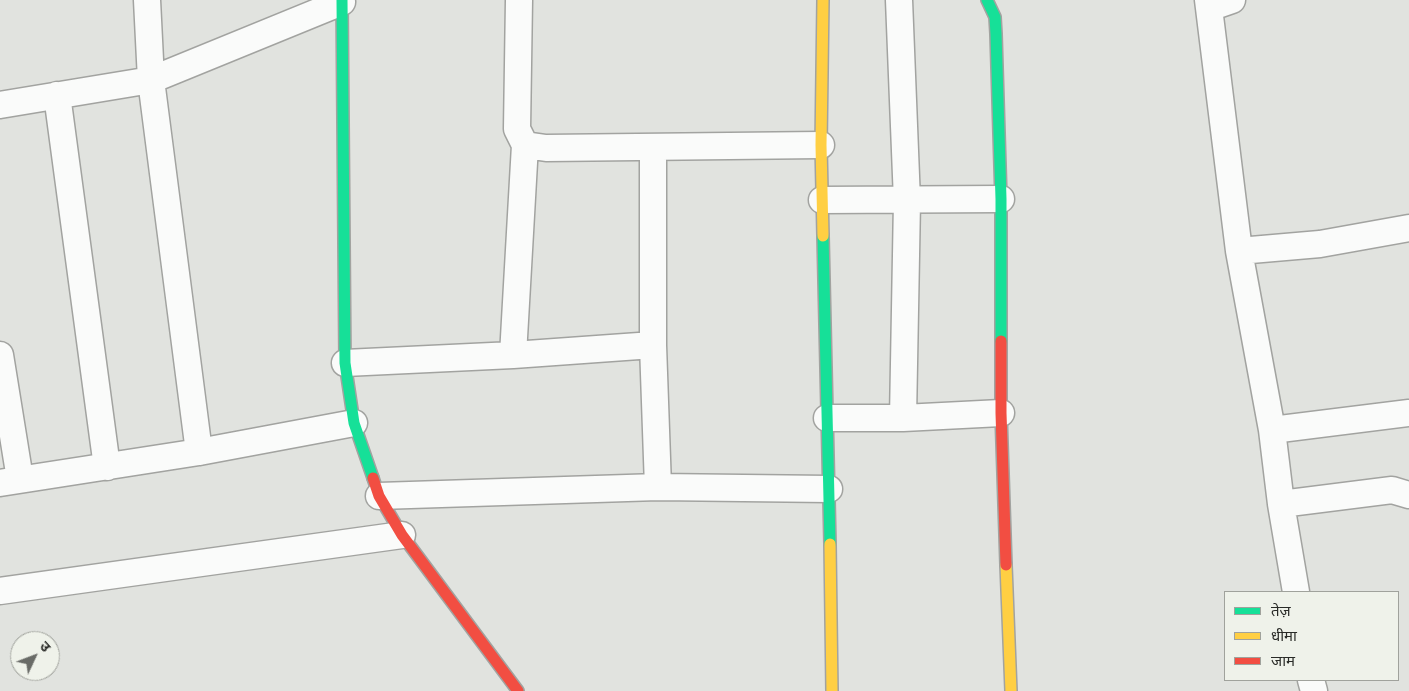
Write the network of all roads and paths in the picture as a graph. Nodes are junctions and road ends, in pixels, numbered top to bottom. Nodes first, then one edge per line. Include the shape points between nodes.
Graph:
1 (147, 0) edge
2 (519, 0) edge
3 (823, 0) edge
4 (899, 0) edge
5 (987, 0) edge
6 (342, 1) edge
7 (1217, 3) edge
8 (151, 80) junction
9 (57, 94) junction
10 (0, 105) edge
11 (526, 145) junction
12 (820, 145) junction
13 (653, 147) junction
14 (822, 200) junction
15 (1001, 200) junction
16 (907, 201) junction
17 (1409, 228) edge
18 (1239, 251) junction
19 (653, 345) junction
20 (0, 355) edge
21 (513, 355) junction
22 (345, 363) junction
23 (1001, 413) junction
24 (1409, 414) edge
25 (827, 418) junction
26 (903, 418) junction
27 (354, 423) junction
28 (1272, 430) junction
29 (199, 452) junction
30 (107, 467) junction
31 (10, 481) edge
32 (658, 487) junction
33 (829, 488) junction
34 (1403, 490) edge
35 (379, 496) junction
36 (1281, 504) junction
37 (402, 534) junction
38 (0, 591) edge
39 (1296, 591) edge
40 (518, 691) edge
41 (832, 691) edge
42 (1012, 691) edge

1 - 8 street
2 - 11 street via 517,129
3 - 12 street
4 - 16 street
5 - 15 street via 995,17
6 - 8 street
6 - 22 street
7 - 18 street
8 - 9 street
8 - 29 street
9 - 10 street
9 - 30 street
11 - 13 street via 546,148
11 - 21 street
12 - 13 street
12 - 14 street
13 - 19 street
14 - 16 street
14 - 25 street
15 - 16 street
15 - 23 street
16 - 26 street
17 - 18 street via 1320,244
18 - 28 street
19 - 21 street
19 - 32 street
20 - 31 street
21 - 22 street
22 - 27 street
23 - 26 street
23 - 42 street
24 - 28 street
25 - 26 street
25 - 33 street
27 - 29 street
27 - 35 street
28 - 36 street
29 - 30 street
30 - 31 street
32 - 33 street
32 - 35 street
33 - 41 street
34 - 36 street
35 - 37 street
36 - 39 street
37 - 38 street
37 - 40 street

